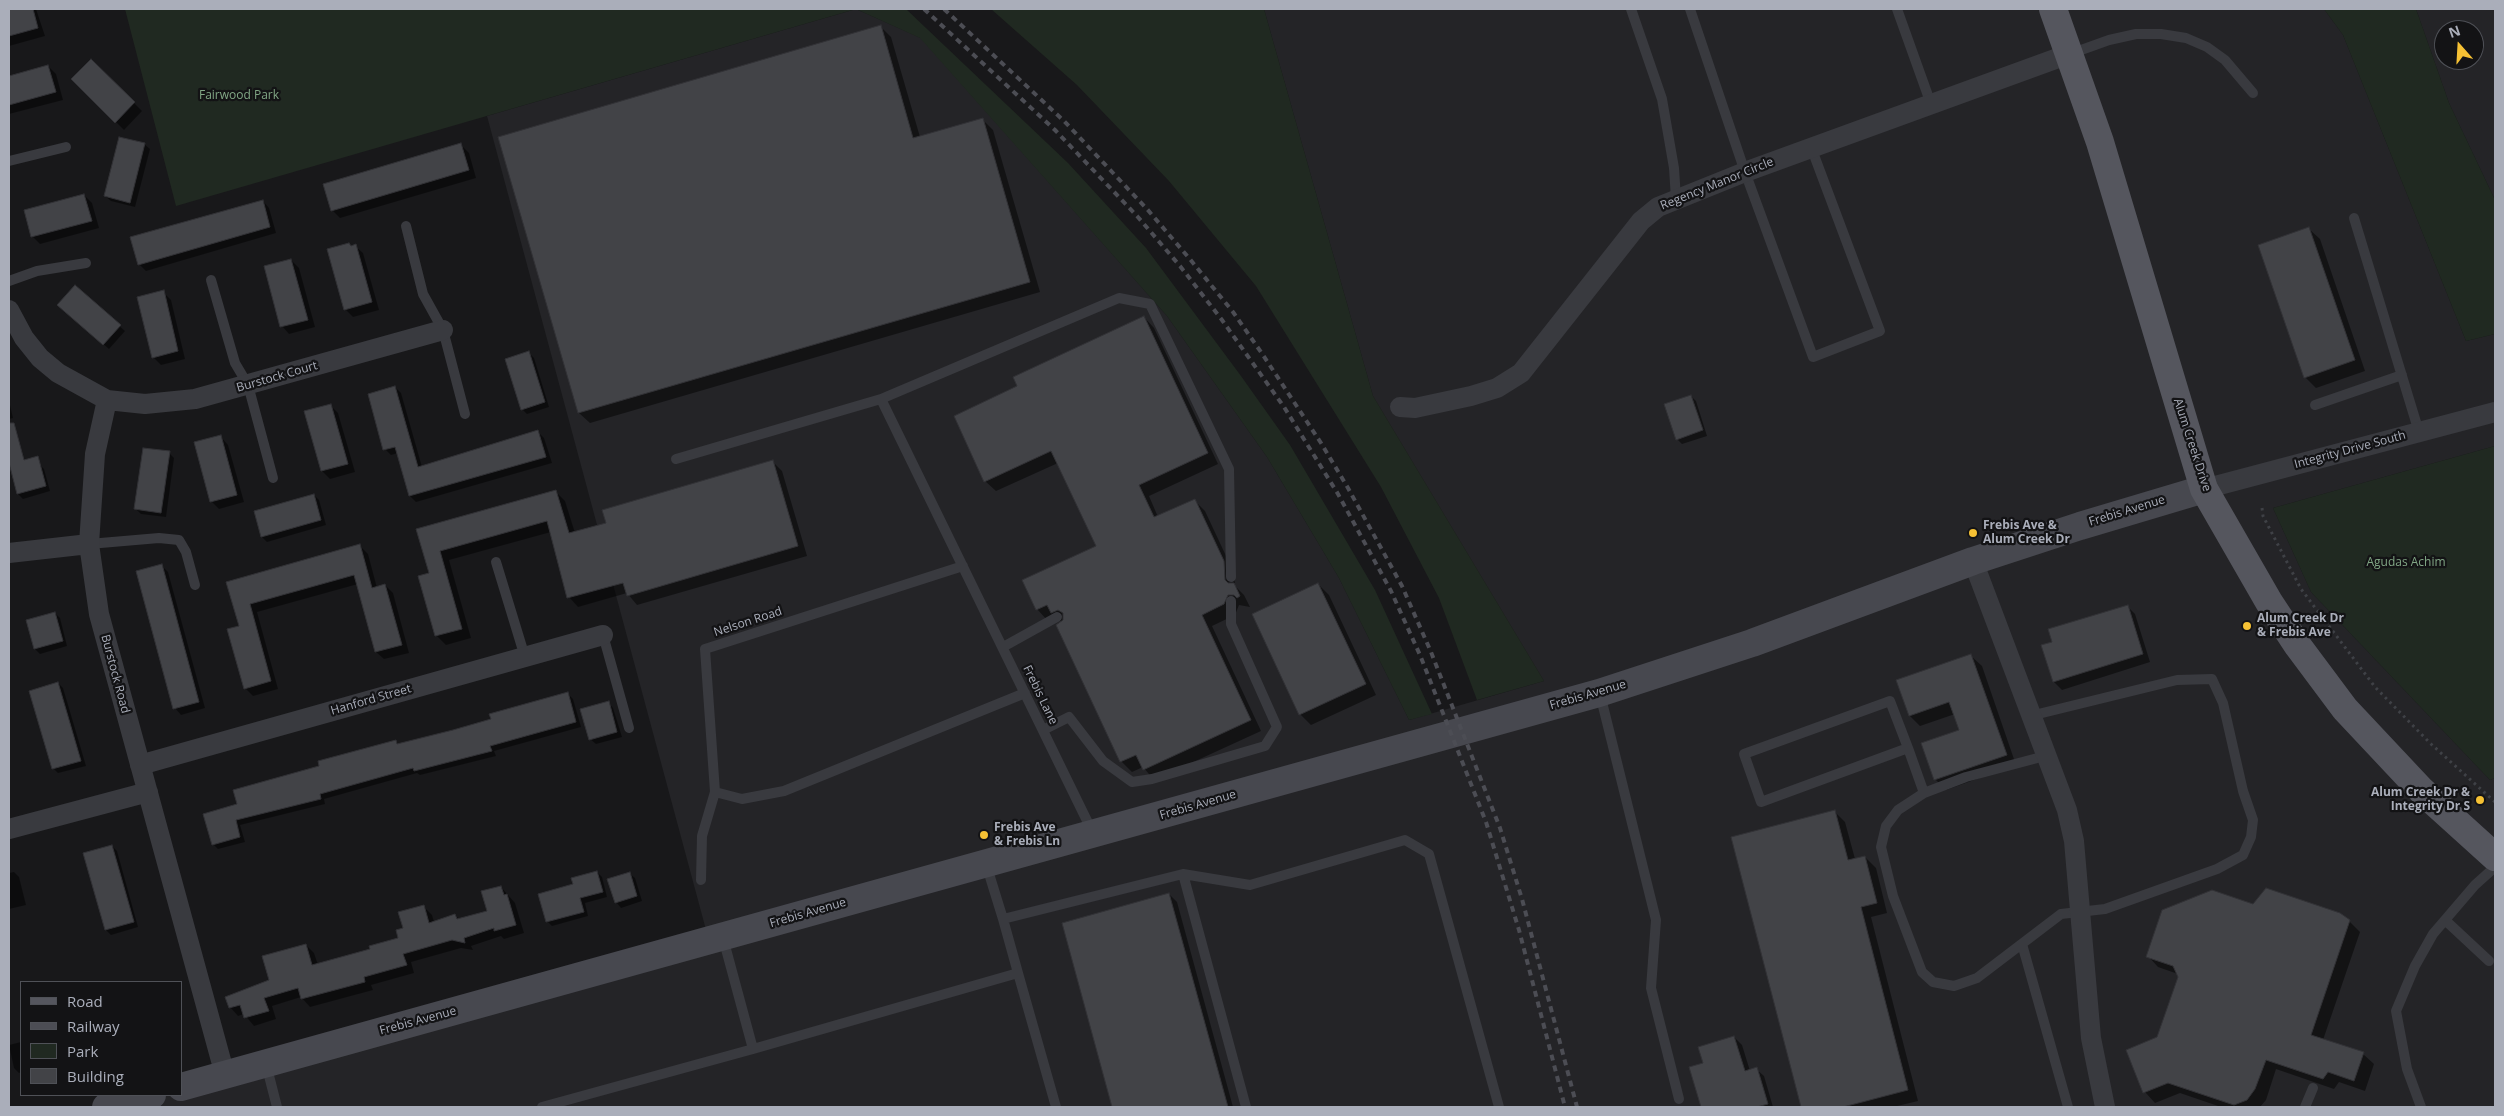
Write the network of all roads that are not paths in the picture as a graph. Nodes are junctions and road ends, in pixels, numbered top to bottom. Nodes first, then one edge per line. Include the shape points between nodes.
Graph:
1 (1631, 9) edge
2 (1690, 9) edge
3 (1897, 9) edge
4 (2053, 9) edge
5 (2069, 54) junction
6 (2252, 93) dead end
7 (1931, 104) junction
8 (66, 147) dead end
9 (1811, 147) junction
10 (9, 162) edge
11 (1745, 172) junction
12 (1676, 199) junction
13 (2354, 218) dead end
14 (406, 226) dead end
15 (86, 263) dead end
16 (211, 280) dead end
17 (9, 281) edge
18 (9, 310) edge
19 (443, 330) junction
20 (2402, 375) junction
21 (248, 385) junction
22 (881, 399) junction
23 (107, 400) junction
24 (2315, 405) dead end
25 (1400, 407) dead end
26 (2495, 412) edge
27 (465, 414) dead end
28 (2419, 432) junction
29 (676, 459) dead end
30 (273, 478) dead end
31 (2204, 488) junction
32 (88, 544) junction
33 (9, 553) edge
34 (1973, 561) junction
35 (496, 562) dead end
36 (963, 566) junction
37 (1231, 577) dead end
38 (195, 585) dead end
39 (1231, 601) dead end
40 (1057, 617) dead end
41 (602, 635) joint
42 (1003, 646) junction
43 (525, 657) junction
44 (1025, 693) junction
45 (1600, 693) junction
46 (2030, 716) junction
47 (629, 728) dead end
48 (1043, 730) junction
49 (1908, 748) junction
50 (2045, 756) junction
51 (140, 765) junction
52 (148, 792) junction
53 (715, 792) junction
54 (1924, 793) junction
55 (9, 829) edge
56 (1094, 834) junction
57 (2495, 857) edge
58 (986, 863) junction
59 (2495, 867) edge
60 (1183, 874) junction
61 (701, 880) dead end
62 (2081, 912) junction
63 (1003, 919) junction
64 (2445, 920) junction
65 (723, 937) junction
66 (2022, 944) junction
67 (2489, 961) dead end
68 (1018, 973) junction
69 (753, 1049) junction
70 (265, 1063) junction
71 (225, 1074) junction
72 (182, 1087) edge
73 (2313, 1088) dead end
74 (148, 1096) edge
75 (1679, 1099) dead end
76 (106, 1107) edge
77 (277, 1107) edge
78 (542, 1107) edge
79 (1056, 1107) edge
80 (1246, 1107) edge
81 (1499, 1107) edge
82 (2068, 1107) edge
83 (2105, 1107) edge
84 (2306, 1107) edge
85 (2421, 1107) edge

1 - 12 lane via 1662,99
2 - 11 lane
3 - 7 lane
4 - 5 main road, Alum Creek Drive
5 - 6 lane via 2136,34 2186,38 2225,60
5 - 7 street, Regency Manor Circle
5 - 31 main road, Alum Creek Drive via 2100,142
7 - 9 street, Regency Manor Circle
8 - 10 lane
9 - 11 street, Regency Manor Circle
9 - 11 lane via 1880,331 1813,357
11 - 12 street, Regency Manor Circle
12 - 25 street, Regency Manor Circle via 1641,220 1520,373 1497,388 1471,396 1416,408
13 - 20 lane
14 - 19 lane via 423,294
15 - 17 lane via 37,271
16 - 21 lane via 235,363
18 - 23 street via 24,338 40,358 58,373
19 - 21 street, Burstock Court
19 - 27 lane
20 - 24 lane
20 - 28 lane
21 - 23 street, Burstock Court via 171,402 145,404
21 - 30 lane
22 - 29 lane
22 - 36 lane, Frebis Lane
22 - 37 lane via 1119,298 1150,304 1229,469
23 - 32 street, Burstock Road via 95,454
26 - 28 street, Integrity Drive South
28 - 31 street, Integrity Drive South
31 - 34 main road, Frebis Avenue
31 - 57 main road, Alum Creek Drive via 2269,602 2345,709 2422,791
32 - 33 street
32 - 38 lane via 159,538 179,540 186,552
32 - 51 street, Burstock Road via 99,614
34 - 45 main road, Frebis Avenue via 1752,644
34 - 46 street
35 - 43 lane
36 - 42 lane, Frebis Lane
36 - 53 lane, Nelson Road via 705,649
39 - 48 lane via 1232,624 1277,726 1265,746 1132,782 1103,761 1069,717
40 - 42 lane
41 - 43 street, Hanford Street
41 - 47 lane
42 - 44 lane, Frebis Lane
43 - 51 street, Hanford Street
44 - 48 lane, Frebis Lane
44 - 53 lane via 784,791 742,799
45 - 56 main road, Frebis Avenue
45 - 75 lane via 1656,920 1651,988
46 - 50 street
46 - 62 lane via 2177,680 2212,679 2223,703 2253,820 2251,837 2243,855 2217,869 2105,909
48 - 56 lane, Frebis Lane
49 - 49 lane via 1890,701 1744,754 1761,802
49 - 54 lane
50 - 54 lane via 1966,777
50 - 62 street via 2067,810 2074,841
51 - 52 street, Burstock Road
52 - 55 street
52 - 71 street, Burstock Road
53 - 61 lane, Nelson Road via 702,836
54 - 66 lane via 1886,826 1881,847 1893,896 1922,972 1933,982 1954,986 1976,978
56 - 58 main road, Frebis Avenue
58 - 63 lane
58 - 65 main road, Frebis Avenue
59 - 64 lane
60 - 63 lane
60 - 80 lane
60 - 81 lane via 1250,885 1405,840 1429,854
62 - 66 lane via 2061,914
62 - 83 street via 2092,1038
63 - 68 lane
64 - 67 lane
64 - 85 lane via 2415,966 2396,1011 2407,1069
65 - 69 lane
65 - 70 main road, Frebis Avenue
66 - 82 lane
68 - 69 lane
68 - 79 lane
69 - 78 lane
70 - 71 main road, Frebis Avenue
70 - 77 lane
71 - 72 main road, Frebis Avenue
73 - 84 lane
74 - 76 main road

